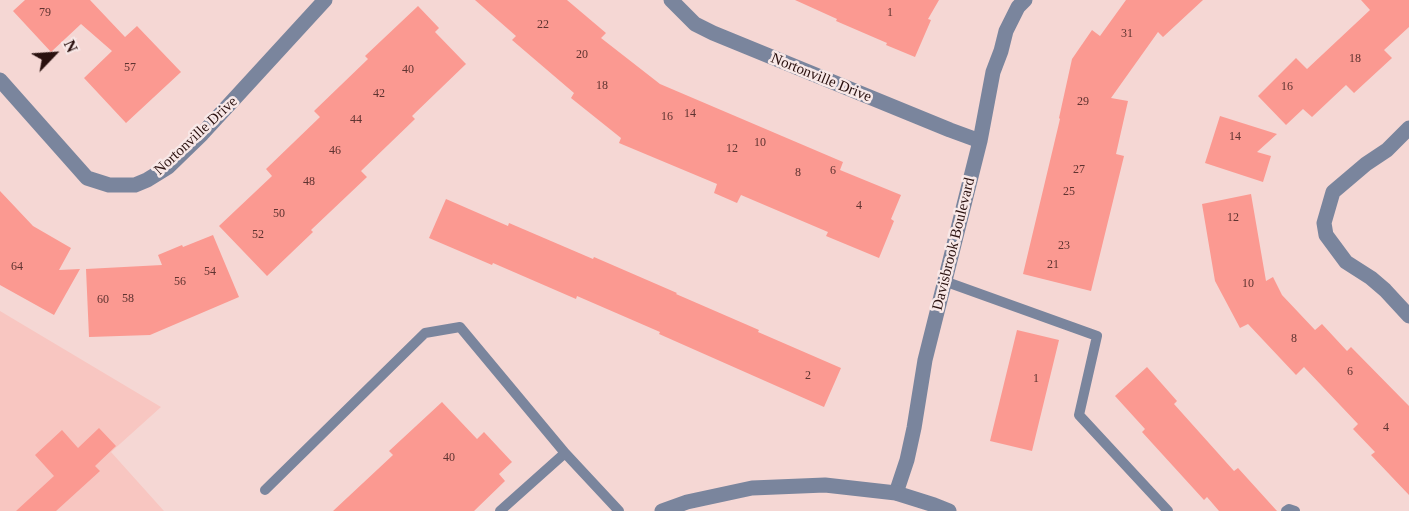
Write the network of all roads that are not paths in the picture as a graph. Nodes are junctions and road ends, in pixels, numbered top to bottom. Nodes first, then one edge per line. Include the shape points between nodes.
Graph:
1 (325, 0) edge
2 (671, 0) edge
3 (1026, 0) edge
4 (0, 80) edge
5 (1409, 128) edge
6 (980, 141) junction
7 (944, 281) junction
8 (1409, 316) edge
9 (565, 453) junction
10 (265, 490) dead end
11 (896, 493) junction
12 (500, 511) edge
13 (619, 511) edge
14 (662, 511) edge
15 (949, 511) edge
16 (1168, 511) edge
17 (1286, 511) edge
18 (1295, 511) edge

1 - 4 street, Nortonville Drive via 202,134 168,166 135,184 109,185 87,178
2 - 6 street, Nortonville Drive via 695,24 713,33
3 - 6 street, Davisbrook Boulevard via 1006,31 993,72
5 - 8 street via 1333,192 1324,223 1326,235 1346,262 1385,290
6 - 7 street, Davisbrook Boulevard
7 - 11 street, Davisbrook Boulevard
7 - 16 lane via 1096,336 1079,416
9 - 10 lane via 460,327 425,333
9 - 12 lane
9 - 13 lane
11 - 14 street via 825,485 752,488 687,501
11 - 15 street
17 - 18 lane

